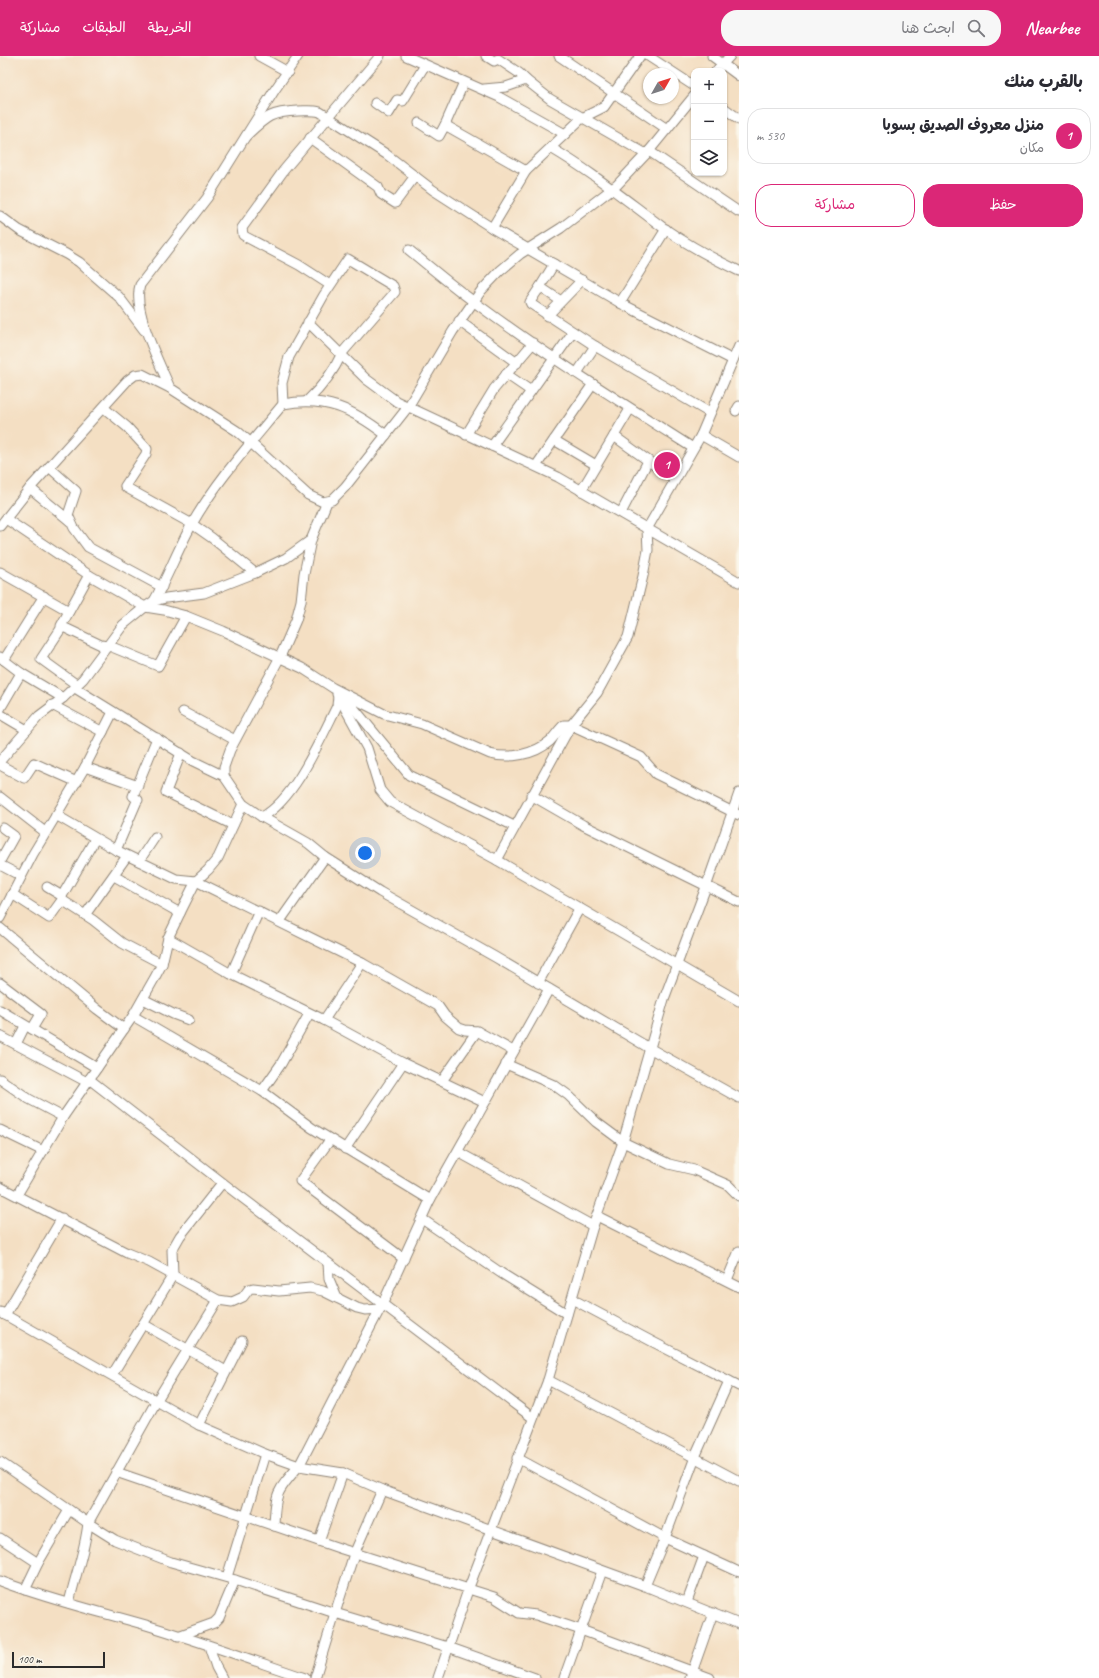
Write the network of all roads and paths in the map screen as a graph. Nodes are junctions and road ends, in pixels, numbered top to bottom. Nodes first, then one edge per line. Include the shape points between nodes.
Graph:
1 (259, 56) edge
2 (298, 56) edge
3 (380, 56) edge
4 (406, 56) edge
5 (486, 56) edge
6 (640, 56) edge
7 (648, 56) edge
8 (712, 56) edge
9 (562, 57) edge
10 (726, 59) edge
11 (424, 65) junction
12 (718, 68) edge
13 (288, 72) junction
14 (739, 76) edge
15 (526, 80) junction
16 (464, 82) junction
17 (691, 84) edge
18 (482, 90) junction
19 (614, 94) junction
20 (691, 100) edge
21 (375, 103) dead end
22 (727, 110) edge
23 (328, 116) junction
24 (738, 116) edge
25 (582, 118) junction
26 (419, 123) dead end
27 (445, 125) junction
28 (667, 129) junction
29 (565, 134) junction
30 (246, 136) junction
31 (310, 138) junction
32 (551, 148) junction
33 (648, 152) junction
34 (526, 171) junction
35 (416, 176) junction
36 (613, 188) junction
37 (739, 212) edge
38 (0, 216) edge
39 (492, 228) junction
40 (666, 229) junction
41 (527, 248) junction
42 (409, 250) dead end
43 (554, 264) junction
44 (739, 271) edge
45 (582, 280) junction
46 (330, 285) junction
47 (540, 287) junction
48 (473, 301) junction
49 (561, 301) junction
50 (620, 303) junction
51 (547, 316) junction
52 (459, 321) junction
53 (308, 322) junction
54 (573, 332) junction
55 (147, 334) junction
56 (533, 343) junction
57 (595, 346) junction
58 (739, 346) edge
59 (342, 353) junction
60 (554, 358) junction
61 (517, 363) junction
62 (734, 365) edge
63 (577, 373) junction
64 (506, 374) junction
65 (593, 384) junction
66 (170, 388) junction
67 (531, 390) junction
68 (307, 401) junction
69 (283, 404) junction
70 (408, 407) junction
71 (104, 408) junction
72 (630, 409) junction
73 (710, 413) junction
74 (386, 435) junction
75 (466, 435) junction
76 (701, 435) junction
77 (614, 436) junction
78 (554, 440) junction
79 (251, 443) junction
80 (492, 446) junction
81 (693, 448) junction
82 (739, 457) edge
83 (648, 461) junction
84 (596, 465) junction
85 (536, 466) junction
86 (49, 467) junction
87 (675, 480) junction
88 (30, 488) junction
89 (581, 491) junction
90 (327, 502) junction
91 (621, 513) junction
92 (70, 520) junction
93 (3, 523) edge
94 (192, 524) junction
95 (647, 529) junction
96 (311, 540) junction
97 (0, 572) edge
98 (255, 573) junction
99 (89, 575) junction
100 (739, 582) edge
101 (162, 587) junction
102 (44, 596) junction
103 (154, 601) junction
104 (145, 607) junction
105 (69, 611) junction
106 (186, 616) junction
107 (62, 626) junction
108 (107, 646) junction
109 (280, 658) junction
110 (2, 659) edge
111 (21, 673) junction
112 (76, 686) junction
113 (333, 688) junction
114 (340, 697) junction
115 (63, 698) junction
116 (52, 705) junction
117 (0, 709) edge
118 (113, 712) junction
119 (183, 712) dead end
120 (0, 714) edge
121 (571, 725) junction
122 (26, 730) junction
123 (103, 732) junction
124 (157, 738) junction
125 (235, 740) junction
126 (181, 754) junction
127 (0, 761) edge
128 (0, 765) edge
129 (85, 768) junction
130 (224, 776) junction
131 (77, 782) junction
132 (138, 786) junction
133 (739, 793) edge
134 (531, 795) junction
135 (0, 797) edge
136 (243, 804) junction
137 (736, 814) edge
138 (56, 815) junction
139 (262, 817) junction
140 (233, 825) junction
141 (514, 826) junction
142 (3, 828) dead end
143 (46, 832) junction
144 (155, 837) dead end
145 (95, 839) junction
146 (116, 850) junction
147 (128, 856) junction
148 (325, 857) junction
149 (497, 860) junction
150 (0, 861) edge
151 (139, 861) junction
152 (0, 865) edge
153 (21, 876) junction
154 (114, 876) junction
155 (196, 881) junction
156 (47, 887) dead end
157 (706, 887) junction
158 (12, 894) junction
159 (62, 898) junction
160 (739, 902) edge
161 (579, 909) junction
162 (258, 912) junction
163 (180, 913) junction
164 (84, 915) junction
165 (0, 918) edge
166 (280, 921) junction
167 (0, 928) edge
168 (168, 938) junction
169 (362, 963) junction
170 (162, 964) junction
171 (676, 965) junction
172 (231, 974) junction
173 (0, 983) edge
174 (538, 983) junction
175 (548, 989) junction
176 (143, 999) junction
177 (739, 1001) edge
178 (0, 1010) edge
179 (309, 1014) junction
180 (133, 1016) junction
181 (189, 1020) dead end
182 (324, 1020) junction
183 (29, 1027) junction
184 (124, 1028) junction
185 (477, 1031) junction
186 (0, 1036) edge
187 (16, 1044) junction
188 (650, 1049) junction
189 (514, 1050) junction
190 (403, 1063) junction
191 (506, 1064) junction
192 (97, 1068) junction
193 (0, 1079) edge
194 (88, 1081) junction
195 (442, 1081) junction
196 (262, 1091) junction
197 (739, 1098) edge
198 (485, 1102) junction
199 (63, 1117) junction
200 (0, 1130) edge
201 (330, 1140) junction
202 (623, 1142) junction
203 (345, 1149) junction
204 (43, 1151) junction
205 (458, 1152) junction
206 (222, 1182) junction
207 (0, 1187) edge
208 (17, 1196) junction
209 (739, 1196) edge
210 (430, 1200) junction
211 (597, 1216) junction
212 (62, 1218) junction
213 (422, 1219) junction
214 (593, 1226) junction
215 (739, 1251) edge
216 (404, 1259) junction
217 (328, 1263) junction
218 (172, 1275) junction
219 (727, 1280) junction
220 (739, 1287) edge
221 (337, 1298) junction
222 (572, 1299) junction
223 (218, 1300) junction
224 (382, 1306) junction
225 (2, 1313) edge
226 (567, 1314) junction
227 (143, 1324) junction
228 (242, 1341) dead end
229 (187, 1349) junction
230 (226, 1371) junction
231 (112, 1375) junction
232 (548, 1380) junction
233 (729, 1381) junction
234 (739, 1386) edge
235 (157, 1400) junction
236 (533, 1418) junction
237 (199, 1425) junction
238 (265, 1454) junction
239 (695, 1457) junction
240 (517, 1458) junction
241 (0, 1462) edge
242 (298, 1466) junction
243 (116, 1472) junction
244 (343, 1473) junction
245 (739, 1481) edge
246 (382, 1490) junction
247 (69, 1510) junction
248 (245, 1516) junction
249 (88, 1523) junction
250 (274, 1526) junction
251 (492, 1529) junction
252 (0, 1538) edge
253 (665, 1538) junction
254 (319, 1541) junction
255 (354, 1554) junction
256 (704, 1556) junction
257 (38, 1563) junction
258 (602, 1571) junction
259 (739, 1572) edge
260 (231, 1579) junction
261 (0, 1580) edge
262 (645, 1586) junction
263 (25, 1590) junction
264 (468, 1590) junction
265 (687, 1602) junction
266 (69, 1603) junction
267 (335, 1613) junction
268 (713, 1613) junction
269 (739, 1624) edge
270 (581, 1630) junction
271 (178, 1636) junction
272 (209, 1646) junction
273 (448, 1647) junction
274 (691, 1674) edge
275 (222, 1678) edge
276 (305, 1678) edge
277 (315, 1678) edge
278 (438, 1678) edge
279 (535, 1678) edge
280 (564, 1678) edge
281 (710, 1678) edge

1 - 13 street
2 - 13 street
3 - 23 street
4 - 11 street
5 - 15 street via 494,61 498,59
6 - 19 street
7 - 17 street
8 - 10 street
9 - 19 street
10 - 12 street
10 - 14 street
11 - 16 street
11 - 21 street via 403,100 397,100 389,113
13 - 30 street
15 - 18 street via 506,87
15 - 25 street
16 - 18 street
16 - 27 street
18 - 29 street
19 - 25 street via 604,106
19 - 28 street
20 - 28 street
22 - 24 street
23 - 30 street via 313,110 276,113
23 - 31 street
23 - 35 street
25 - 29 street
25 - 33 street
26 - 27 street via 439,136
27 - 34 street
28 - 33 street
29 - 32 street
30 - 55 street via 207,198 140,285 138,297
31 - 35 street via 378,187 381,194 395,203
31 - 46 street via 243,225 242,231 246,237
32 - 34 street
32 - 36 street
33 - 36 street
33 - 37 street
34 - 39 street
35 - 39 street
36 - 40 street
36 - 41 street via 561,228
38 - 55 street via 19,230 79,262 119,297
39 - 41 street
40 - 44 street
40 - 50 street
41 - 43 street
41 - 48 street via 500,271
42 - 48 street
43 - 45 street
43 - 47 street
45 - 49 street
45 - 50 street
46 - 53 street
46 - 59 street via 348,259 395,288 394,295
47 - 49 street
47 - 51 street via 530,303
48 - 52 street
48 - 56 street
49 - 51 street
50 - 62 street
51 - 54 street
52 - 61 street
52 - 70 street
53 - 59 street
53 - 69 street via 285,369 282,383
54 - 57 street
54 - 60 street
55 - 66 street
56 - 60 street
56 - 61 street
57 - 63 street
57 - 73 street
58 - 62 street
59 - 68 street via 324,383
59 - 70 street via 366,379
60 - 63 street
60 - 67 street
61 - 64 street
62 - 73 street
63 - 65 street
64 - 67 street
64 - 75 street
65 - 72 street
65 - 78 street
66 - 71 street via 144,374 138,374 128,381
66 - 79 street
67 - 80 street
68 - 69 street
68 - 74 street via 352,412 365,418
69 - 79 street
70 - 74 street
70 - 75 street
71 - 86 street
71 - 94 street via 147,448 126,488
72 - 77 street
72 - 81 street
73 - 76 street
74 - 90 street via 341,492
75 - 80 street
76 - 81 street
76 - 82 street
77 - 83 street
77 - 84 street
78 - 84 street
78 - 85 street
79 - 90 street via 302,490 314,499
79 - 94 street via 219,483
80 - 85 street
81 - 87 street
83 - 87 street
83 - 91 street
84 - 89 street
85 - 89 street
86 - 88 street
86 - 92 street via 76,491 68,511
87 - 95 street
88 - 92 street
88 - 93 street
89 - 91 street
90 - 96 street
91 - 95 street
92 - 101 street via 86,545
93 - 99 street
94 - 98 street
94 - 101 street
95 - 100 street
95 - 121 street via 648,550 628,637 596,693
96 - 98 street via 286,558
96 - 109 street via 301,601
97 - 102 street
98 - 103 street via 204,593
99 - 104 street
99 - 105 street
101 - 103 street
102 - 105 street
102 - 110 street
103 - 104 street
104 - 106 street
104 - 108 street via 123,625
105 - 107 street
106 - 108 street via 158,666
106 - 109 street
107 - 108 street
107 - 112 street via 41,659
108 - 112 street
109 - 113 street via 314,674
109 - 125 street
110 - 111 street
111 - 115 street
111 - 117 street
112 - 115 street
112 - 118 street
113 - 114 street
113 - 121 street via 384,714 422,724 499,757 529,753 549,742 564,725
114 - 139 street via 304,770 282,801
114 - 141 street via 353,707 409,775
114 - 149 street via 368,748 380,790 390,802
115 - 116 street
116 - 122 street
116 - 123 street
118 - 123 street
118 - 124 street
119 - 125 street
120 - 122 street
121 - 134 street
121 - 137 street via 634,753 656,774
122 - 127 street
123 - 129 street
124 - 126 street
124 - 132 street
125 - 130 street via 227,759
126 - 130 street
126 - 140 street via 166,792
128 - 131 street via 24,778 34,763
129 - 131 street
129 - 132 street
130 - 136 street
131 - 138 street
132 - 146 street via 133,796 138,800
133 - 137 street
134 - 141 street
134 - 157 street via 583,825
135 - 143 street
136 - 139 street
136 - 140 street
137 - 157 street
138 - 143 street
138 - 145 street
139 - 148 street via 308,843
140 - 155 street via 218,858
141 - 149 street
142 - 150 street via 14,836
143 - 153 street
144 - 151 street
145 - 146 street
145 - 159 street
146 - 147 street
147 - 151 street
147 - 154 street
148 - 166 street
148 - 174 street via 380,892
149 - 161 street
151 - 155 street via 176,879
152 - 153 street
153 - 158 street
154 - 163 street
154 - 164 street
155 - 162 street
155 - 163 street
156 - 159 street
157 - 160 street
157 - 171 street
158 - 159 street via 49,918
158 - 165 street
159 - 164 street
161 - 171 street
161 - 174 street
162 - 166 street
162 - 172 street
163 - 168 street
164 - 170 street via 122,943
166 - 169 street
167 - 184 street via 97,1009
168 - 170 street
168 - 172 street
169 - 182 street
169 - 185 street via 438,1006 459,1028
170 - 176 street
171 - 177 street
171 - 188 street
172 - 179 street
173 - 183 street via 41,1014
174 - 175 street
175 - 188 street
175 - 189 street
176 - 180 street
176 - 181 street
178 - 183 street
179 - 182 street
179 - 196 street via 281,1064
180 - 184 street
180 - 196 street
182 - 190 street
183 - 187 street
183 - 192 street
184 - 192 street
185 - 189 street
185 - 195 street
186 - 187 street
187 - 194 street
188 - 197 street
188 - 202 street
189 - 191 street
190 - 195 street
190 - 203 street
191 - 198 street
191 - 202 street via 554,1084 596,1122
192 - 194 street
193 - 199 street
194 - 199 street
194 - 206 street
195 - 198 street
196 - 201 street
198 - 205 street
199 - 204 street
200 - 204 street
201 - 203 street
201 - 216 street via 300,1181
202 - 209 street via 669,1164 694,1170 728,1185
202 - 211 street
203 - 210 street
204 - 208 street
205 - 210 street
205 - 214 street
206 - 217 street
206 - 218 street via 172,1250
207 - 208 street
208 - 212 street
210 - 213 street
211 - 214 street
211 - 219 street
212 - 218 street
212 - 225 street
213 - 216 street
213 - 226 street
214 - 222 street
215 - 219 street
216 - 224 street
217 - 221 street via 329,1279
217 - 224 street
218 - 223 street
218 - 227 street
219 - 220 street
221 - 223 street via 310,1288 279,1291 253,1288 232,1302
221 - 224 street via 365,1310
222 - 226 street
222 - 233 street
223 - 229 street
224 - 236 street
224 - 242 street
225 - 231 street
226 - 232 street
227 - 229 street
227 - 231 street
228 - 230 street
229 - 230 street
229 - 235 street
230 - 237 street
231 - 235 street
232 - 236 street
232 - 239 street
233 - 234 street
233 - 239 street
235 - 237 street
235 - 243 street
236 - 240 street
237 - 238 street
238 - 242 street
238 - 248 street
239 - 245 street
239 - 253 street
240 - 251 street
240 - 253 street
241 - 247 street
242 - 244 street
242 - 250 street via 278,1491
243 - 248 street
243 - 249 street
244 - 246 street
244 - 254 street
246 - 251 street
246 - 255 street
247 - 249 street
247 - 257 street
248 - 250 street
248 - 260 street
249 - 260 street via 115,1540 171,1562
249 - 266 street via 86,1541
250 - 254 street
251 - 258 street
251 - 264 street
252 - 257 street
253 - 256 street
253 - 262 street
254 - 255 street
255 - 264 street
255 - 267 street
256 - 259 street
256 - 265 street
257 - 263 street
258 - 262 street
258 - 270 street
260 - 267 street
260 - 271 street via 219,1618 214,1623
261 - 263 street
262 - 265 street
263 - 266 street
264 - 270 street via 494,1596 519,1613 536,1615
264 - 273 street
265 - 268 street
266 - 271 street
267 - 273 street
267 - 277 street
268 - 269 street
268 - 274 street
270 - 274 street
270 - 280 street
271 - 272 street
272 - 275 street
272 - 276 street
273 - 278 street
273 - 279 street
274 - 281 street

